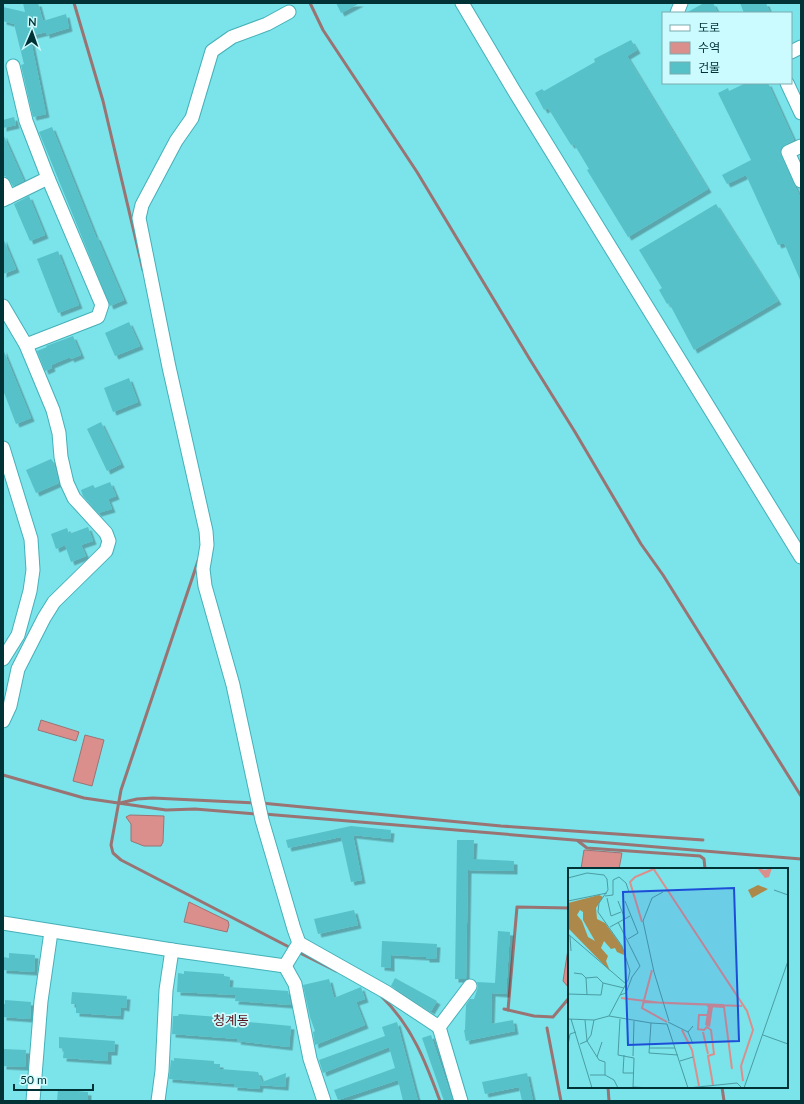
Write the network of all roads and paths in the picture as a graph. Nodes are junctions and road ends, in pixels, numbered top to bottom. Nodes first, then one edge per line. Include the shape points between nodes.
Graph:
1 (462, 3) edge
2 (289, 12) dead end
3 (801, 47) edge
4 (792, 52) edge
5 (14, 66) dead end
6 (787, 84) edge
7 (801, 113) edge
8 (801, 146) edge
9 (48, 178) junction
10 (801, 181) edge
11 (3, 184) edge
12 (6, 198) edge
13 (3, 306) edge
14 (26, 345) junction
15 (3, 448) edge
16 (801, 557) edge
17 (3, 659) edge
18 (3, 721) edge
19 (3, 923) edge
20 (51, 932) junction
21 (296, 948) junction
22 (172, 950) junction
23 (285, 966) junction
24 (470, 986) dead end
25 (438, 1028) junction
26 (33, 1101) edge
27 (158, 1101) edge
28 (324, 1101) edge
29 (461, 1101) edge

1 - 16 street
2 - 21 street via 268,24 232,37 212,51 192,118 176,141 142,205 139,218 206,531 207,545 203,569 205,586 233,685 262,820 294,929
3 - 4 street
5 - 9 street via 26,121
6 - 7 street
8 - 10 street via 788,152
9 - 12 street
9 - 14 street via 102,305 98,318
11 - 12 street
13 - 14 street
14 - 18 street via 53,410 60,433 61,457 74,498 106,533 109,541 106,550 54,602 44,618 18,669 10,706
15 - 17 street via 31,539 33,570 18,635
19 - 20 street
20 - 22 street
20 - 26 street via 41,1001
21 - 23 street
21 - 25 street via 386,992
22 - 23 street
22 - 27 street via 166,990
23 - 28 street via 295,984 310,1059
24 - 25 street
25 - 29 street

